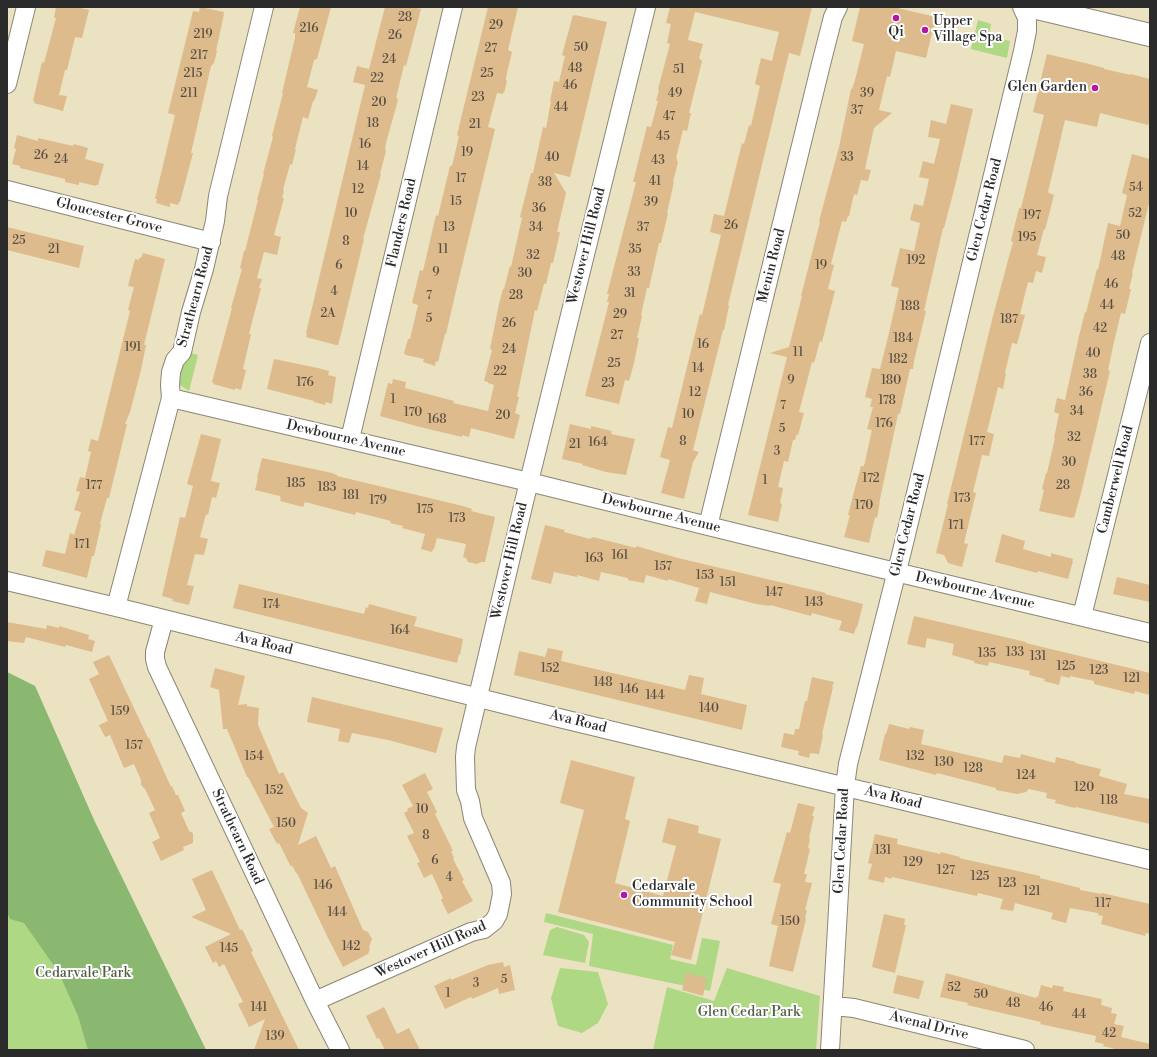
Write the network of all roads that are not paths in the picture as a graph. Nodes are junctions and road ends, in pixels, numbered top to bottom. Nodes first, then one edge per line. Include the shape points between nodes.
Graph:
1 (26, 7) edge
2 (264, 7) edge
3 (453, 7) edge
4 (646, 7) edge
5 (838, 7) edge
6 (1022, 7) edge
7 (1033, 7) edge
8 (1150, 35) edge
9 (7, 84) edge
10 (7, 190) edge
11 (211, 242) junction
12 (1150, 343) edge
13 (171, 398) junction
14 (350, 439) junction
15 (529, 482) junction
16 (708, 526) junction
17 (896, 572) junction
18 (7, 581) edge
19 (116, 607) junction
20 (1082, 616) junction
21 (164, 619) junction
22 (1150, 633) edge
23 (478, 698) junction
24 (845, 786) junction
25 (1150, 860) edge
26 (315, 1001) junction
27 (833, 1006) junction
28 (340, 1050) edge
29 (830, 1050) edge
30 (1025, 1050) edge

1 - 9 street
2 - 11 street, Strathearn Road via 218,196
3 - 14 street, Flanders Road
4 - 15 street, Westover Hill Road
5 - 16 street, Menin Road via 833,17
6 - 17 street, Glen Cedar Road via 1027,18 1023,51
7 - 8 main road
10 - 11 street, Gloucester Grove
11 - 13 street, Strathearn Road via 182,352 175,360 171,372
12 - 20 street, Camberwell Road
13 - 14 street, Dewbourne Avenue
13 - 19 street, Strathearn Road
14 - 15 street, Dewbourne Avenue
15 - 16 street, Dewbourne Avenue
15 - 23 street, Westover Hill Road
16 - 17 street, Dewbourne Avenue
17 - 20 street, Dewbourne Avenue
17 - 24 street, Glen Cedar Road via 849,760
18 - 19 street, Ava Road
19 - 21 street, Ava Road
20 - 22 street, Dewbourne Avenue
21 - 23 street, Ava Road
21 - 26 street, Strathearn Road via 155,652 157,667
23 - 24 street, Ava Road
23 - 26 street, Westover Hill Road via 466,747 466,790 473,818 501,883 502,894 498,914 484,929 471,932
24 - 25 street, Ava Road
24 - 27 street, Glen Cedar Road
26 - 28 street, Strathearn Road
27 - 29 street, Glen Cedar Road
27 - 30 street, Avenal Drive via 854,1008

